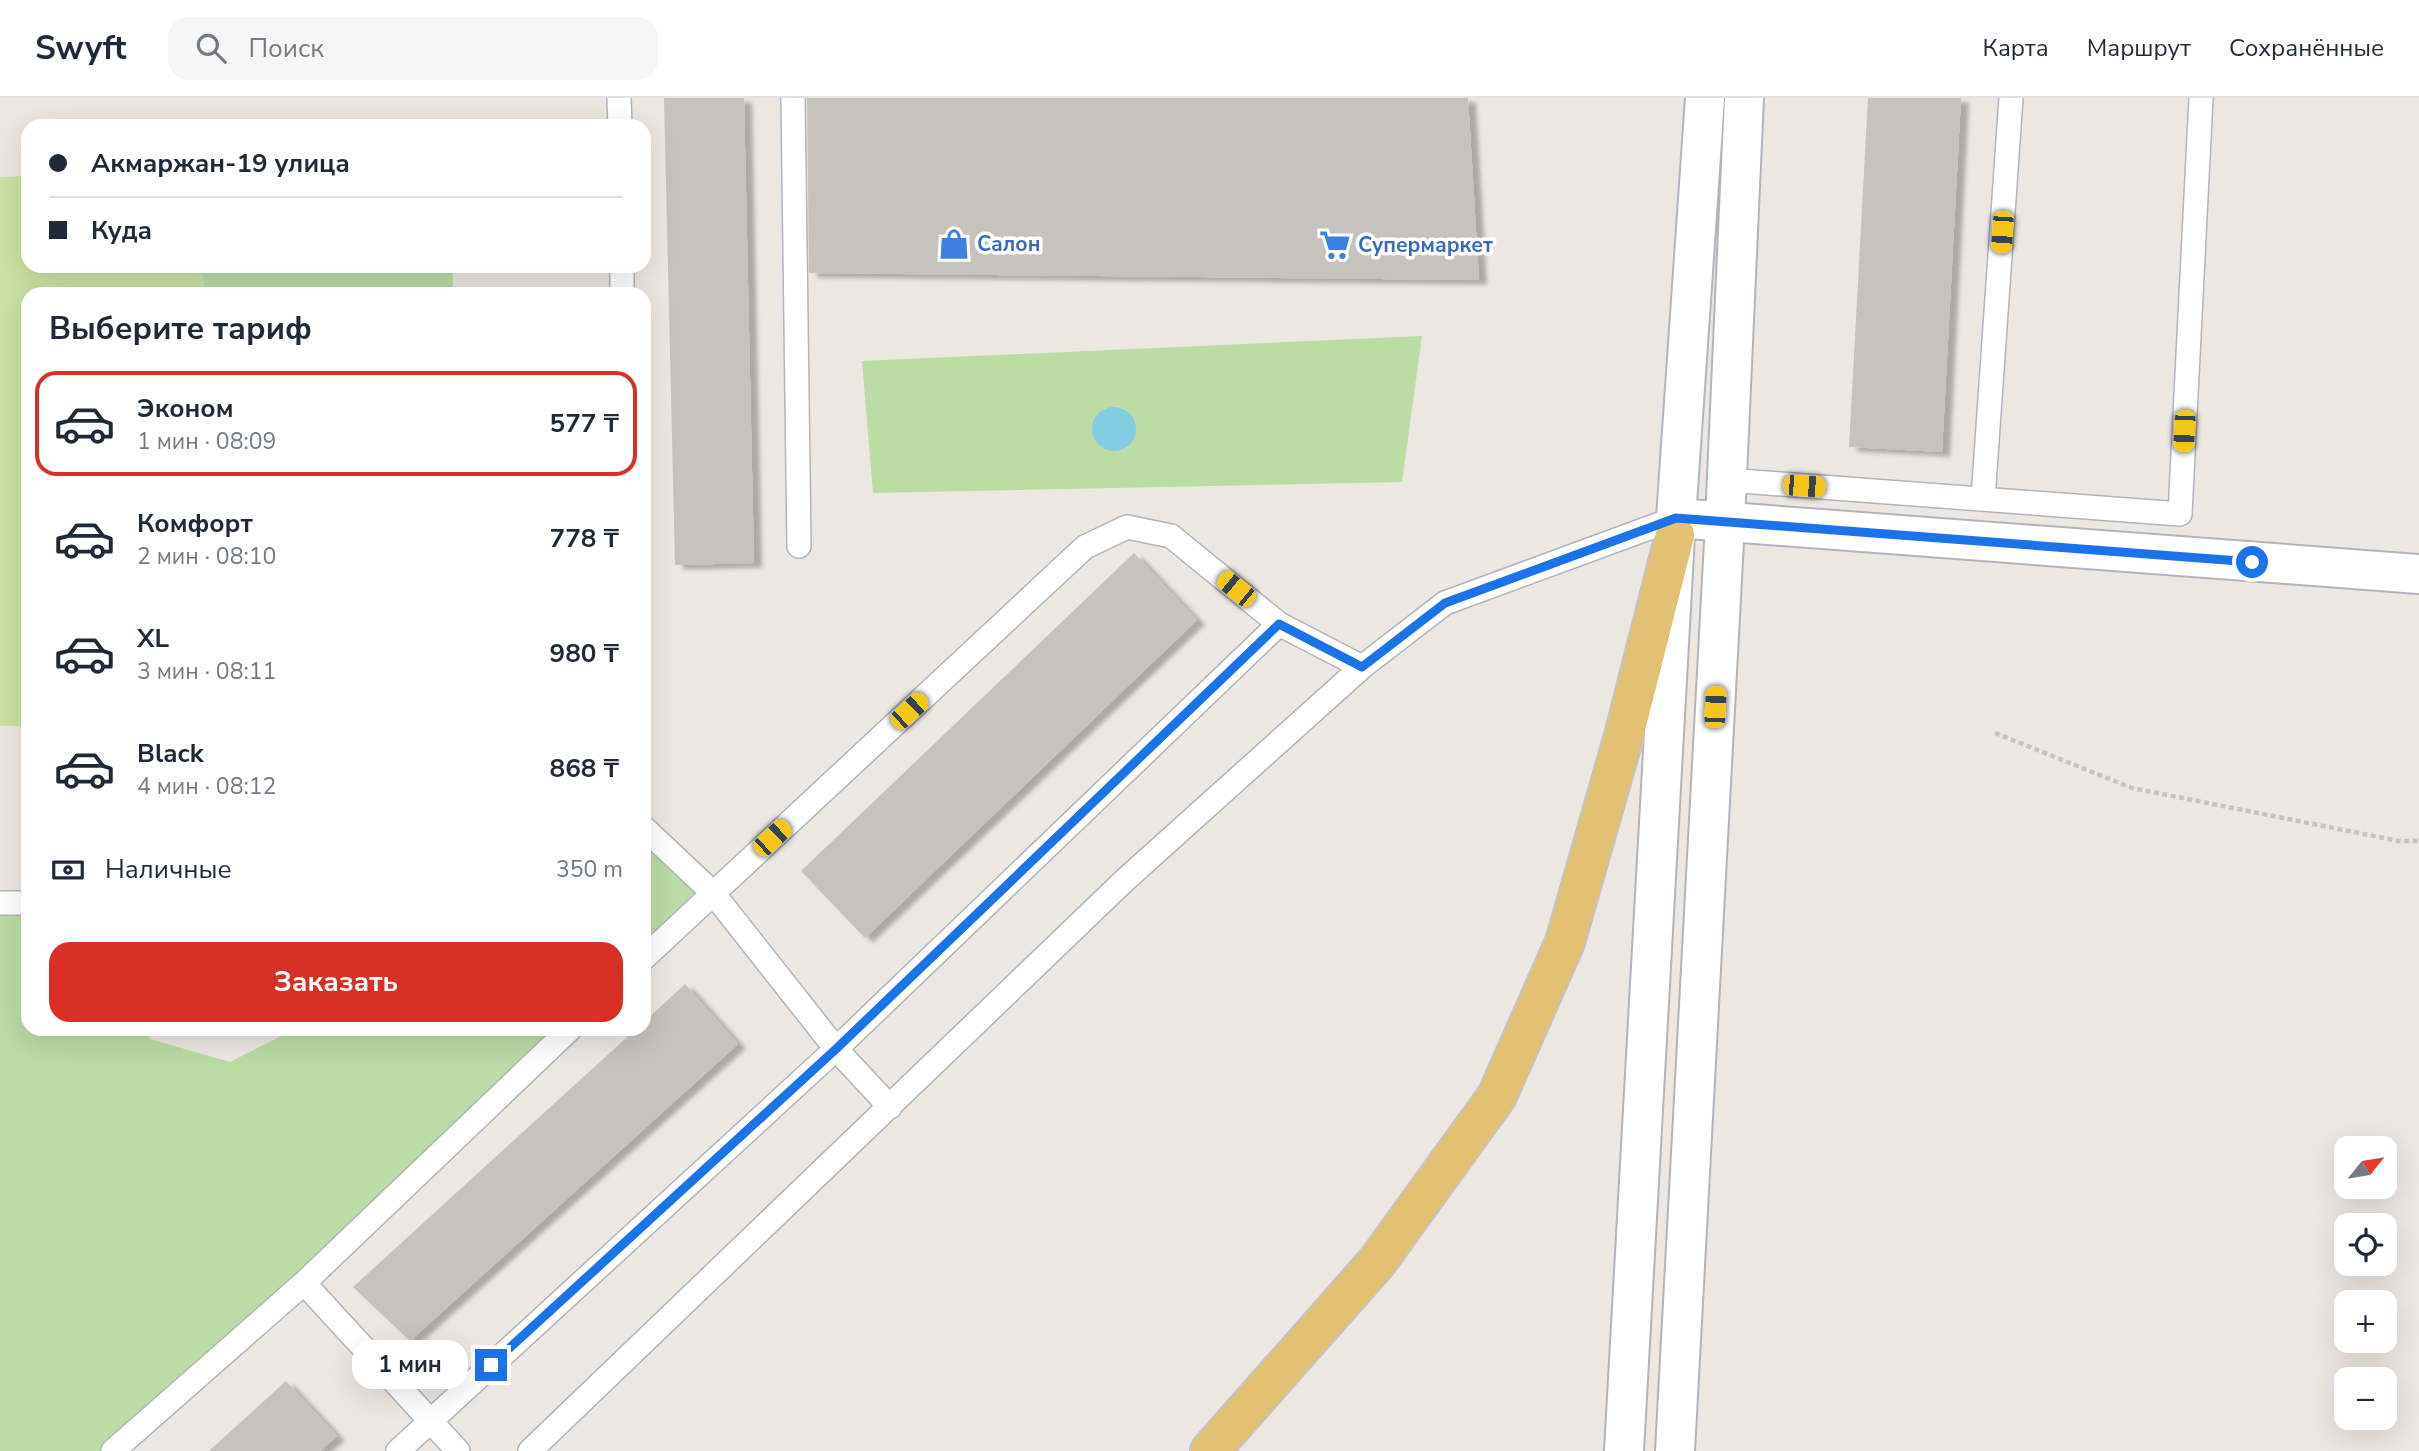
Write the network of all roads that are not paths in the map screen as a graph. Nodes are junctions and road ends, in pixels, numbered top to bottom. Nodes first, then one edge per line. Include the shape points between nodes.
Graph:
1 (619, 98) edge
2 (793, 98) edge
3 (1705, 98) edge
4 (1744, 98) edge
5 (2011, 98) edge
6 (2201, 98) edge
7 (620, 119) edge
8 (1727, 480) junction
9 (1983, 499) junction
10 (1725, 524) junction
11 (1676, 526) junction
12 (799, 546) dead end
13 (2419, 574) edge
14 (1279, 624) junction
15 (1362, 667) junction
16 (651, 834) edge
17 (713, 892) junction
18 (0, 903) edge
19 (21, 903) edge
20 (651, 951) edge
21 (563, 1036) edge
22 (836, 1049) junction
23 (890, 1107) junction
24 (304, 1283) junction
25 (430, 1420) junction
26 (113, 1451) edge
27 (398, 1451) edge
28 (458, 1451) edge
29 (530, 1451) edge
30 (1210, 1451) edge
31 (1624, 1451) edge
32 (1675, 1451) edge

1 - 7 lane
2 - 12 lane
3 - 11 main road
4 - 8 main road
5 - 9 lane
6 - 9 lane via 2180,514
8 - 9 lane
8 - 10 main road
10 - 11 main road
10 - 13 main road
10 - 32 main road
11 - 15 lane via 1445,603
11 - 30 main road via 1566,942 1497,1096 1377,1262
11 - 31 main road
14 - 15 lane
14 - 17 lane via 1171,536 1127,527 1095,542
14 - 22 lane
15 - 23 lane via 1125,880
16 - 17 lane
17 - 20 lane
17 - 22 lane
18 - 19 lane
21 - 24 lane
22 - 23 lane
22 - 25 lane
23 - 29 lane
24 - 25 lane
24 - 26 lane
25 - 27 lane
25 - 28 lane

